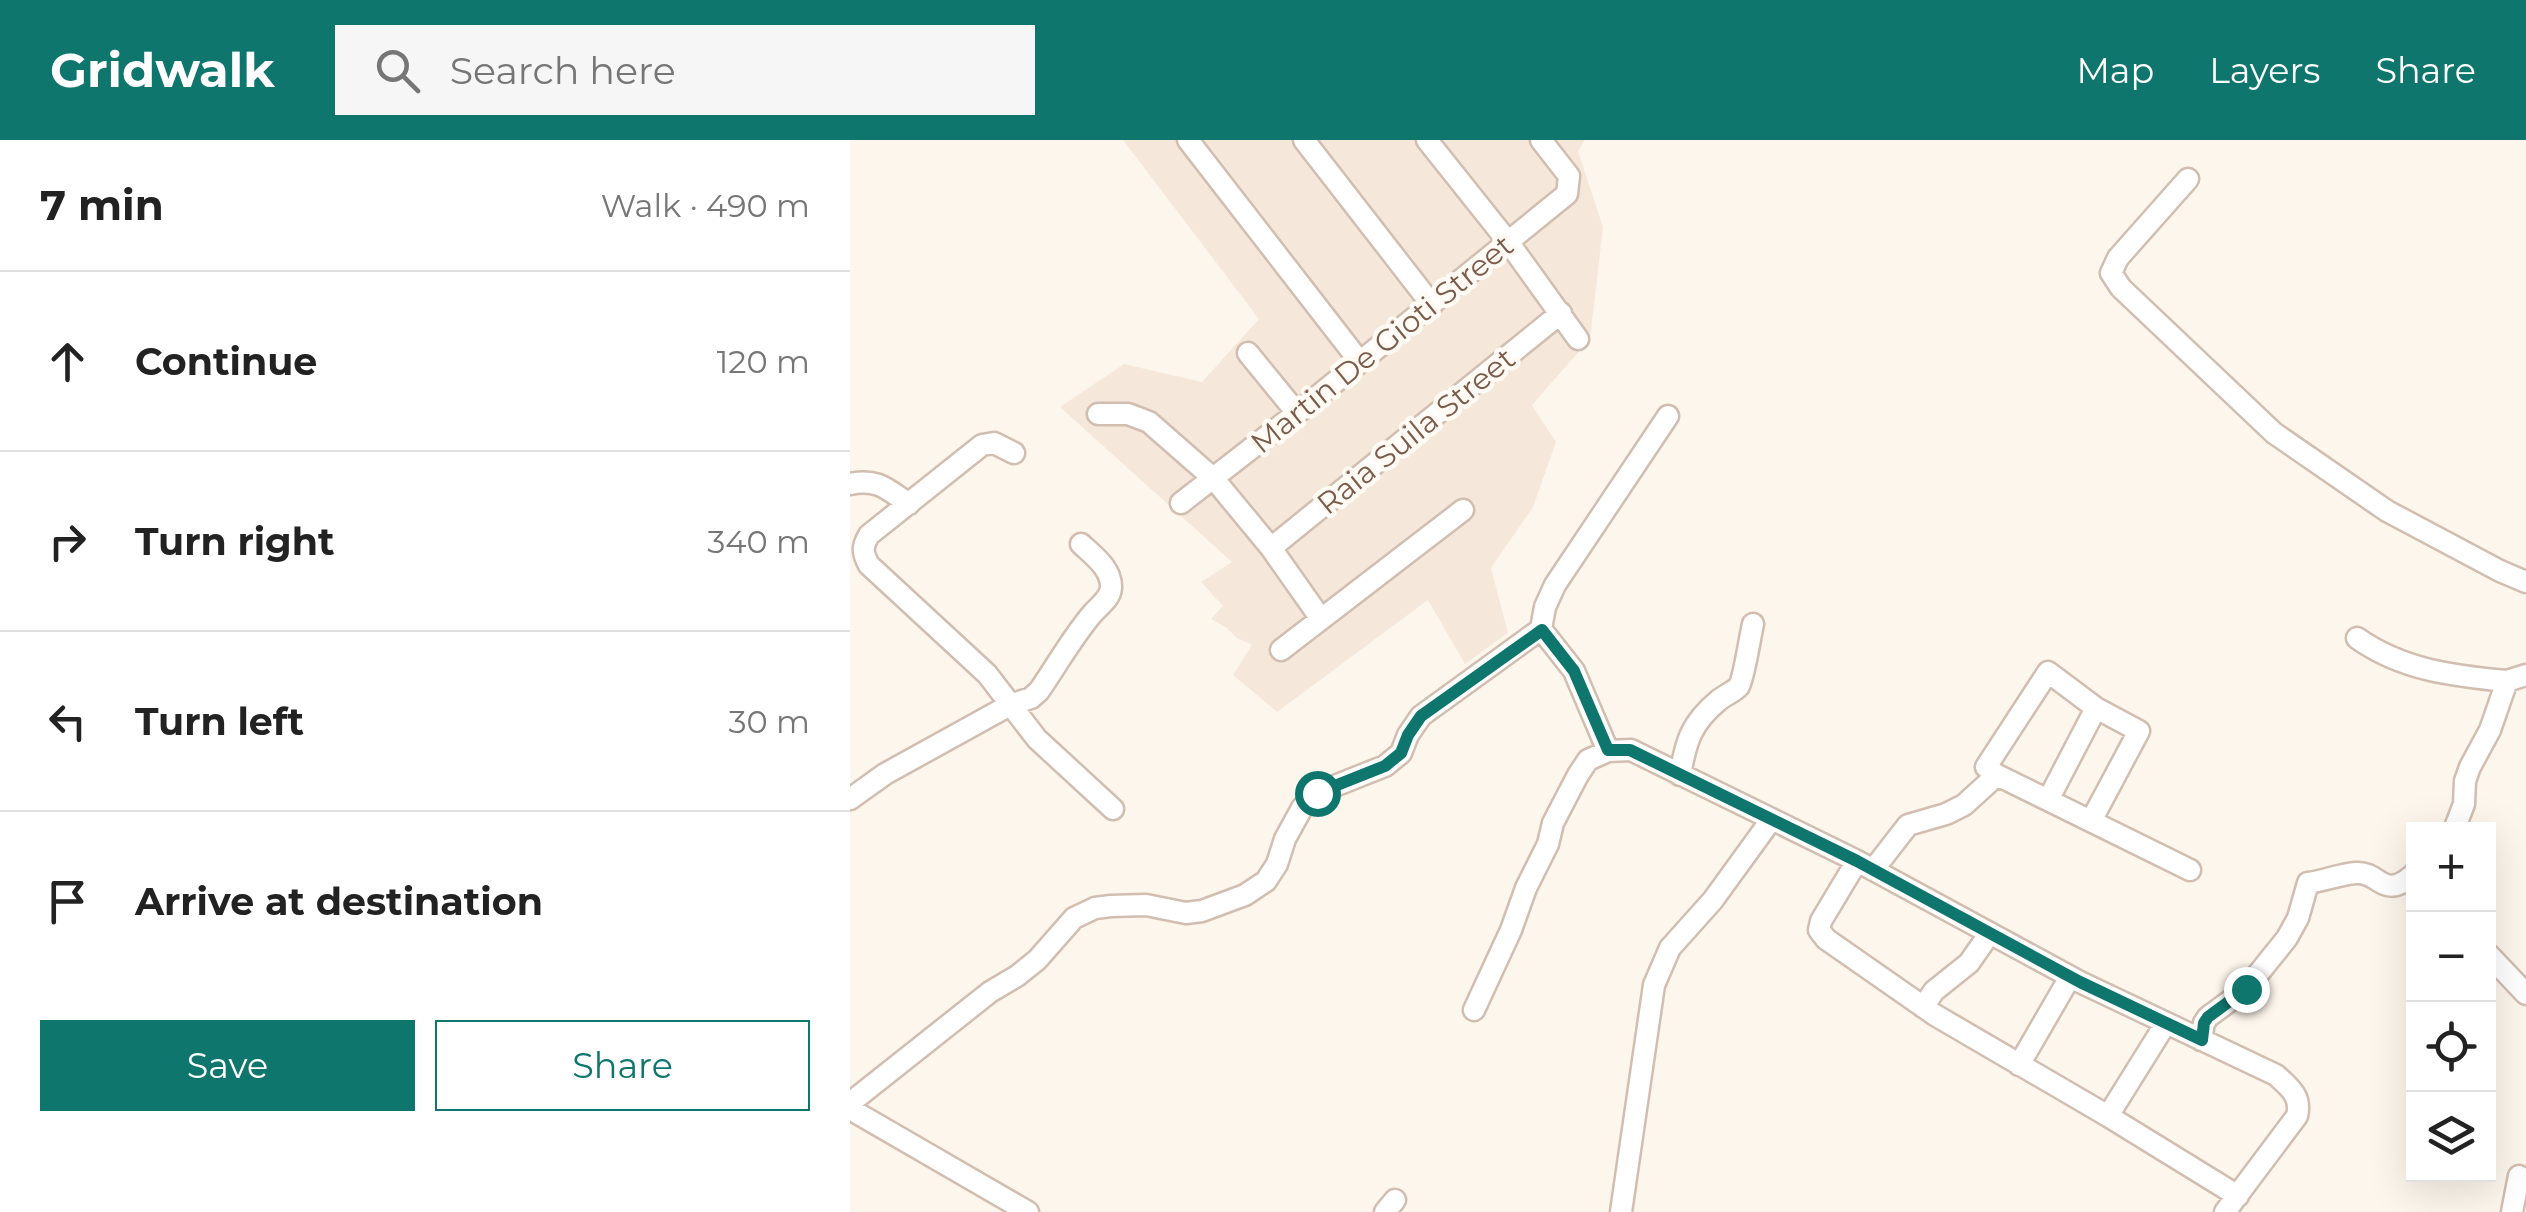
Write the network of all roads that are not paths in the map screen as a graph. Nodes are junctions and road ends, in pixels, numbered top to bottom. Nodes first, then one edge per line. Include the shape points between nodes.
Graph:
1 (1188, 140) edge
2 (1304, 140) edge
3 (1426, 140) edge
4 (1541, 140) edge
5 (2188, 179) dead end
6 (1508, 243) junction
7 (1432, 305) junction
8 (1561, 313) junction
9 (1578, 339) dead end
10 (1248, 353) dead end
11 (1360, 362) junction
12 (1297, 413) junction
13 (1098, 414) dead end
14 (1668, 416) dead end
15 (1014, 453) dead end
16 (1214, 479) junction
17 (850, 484) edge
18 (1182, 502) dead end
19 (909, 504) junction
20 (1463, 510) dead end
21 (1081, 544) dead end
22 (1271, 548) junction
23 (2526, 582) edge
24 (1321, 619) junction
25 (1753, 624) dead end
26 (1542, 630) junction
27 (2357, 638) dead end
28 (1280, 650) dead end
29 (2516, 678) edge
30 (1010, 705) junction
31 (2096, 708) junction
32 (1608, 750) junction
33 (1680, 775) junction
34 (1997, 775) junction
35 (850, 800) edge
36 (2048, 800) junction
37 (1114, 808) dead end
38 (1771, 820) junction
39 (2091, 821) junction
40 (2457, 822) edge
41 (1865, 865) junction
42 (2190, 870) dead end
43 (2406, 879) edge
44 (1990, 933) junction
45 (2496, 962) edge
46 (2070, 977) junction
47 (2526, 994) edge
48 (1923, 1008) junction
49 (1474, 1010) dead end
50 (2166, 1023) junction
51 (2202, 1040) junction
52 (2019, 1065) junction
53 (850, 1106) edge
54 (2108, 1116) junction
55 (2519, 1176) dead end
56 (2231, 1204) edge
57 (1028, 1212) edge
58 (1621, 1212) edge
59 (2512, 1212) edge

1 - 11 street
2 - 7 street
3 - 6 street
4 - 6 street, Martin De Gioti Street via 1569,176 1567,194
5 - 23 street via 2118,258 2111,273 2121,288 2274,433 2386,510
6 - 7 street, Martin De Gioti Street
6 - 8 street
7 - 11 street, Martin De Gioti Street
8 - 9 street
8 - 22 street, Raia Suila Street
10 - 12 street
11 - 12 street, Martin De Gioti Street
12 - 16 street, Martin De Gioti Street
13 - 16 street via 1149,422
14 - 26 street via 1555,585
15 - 19 street via 982,445
16 - 18 street, Martin De Gioti Street
16 - 22 street
17 - 19 street via 879,483
19 - 30 street via 869,535 864,556 988,674
20 - 24 street
21 - 30 street via 1110,577 1109,596 1032,698
22 - 24 street
24 - 28 street
25 - 33 street via 1739,686 1696,724
26 - 32 street via 1574,671
26 - 53 street via 1421,716 1401,753 1385,766 1317,793 1302,808 1266,881 1202,911 1111,906 1074,918 1037,960
27 - 29 street via 2408,665
29 - 40 street via 2470,767
30 - 35 street
30 - 37 street via 1037,739
31 - 34 street via 2048,672 1986,767
31 - 36 street
31 - 39 street via 2139,730
32 - 33 street via 1630,750
32 - 49 street via 1588,760 1553,823
33 - 38 street
34 - 36 street
34 - 41 street via 1964,806 1908,824
36 - 39 street
38 - 41 street
38 - 58 street via 1661,965
39 - 42 street
41 - 44 street
41 - 48 street via 1821,921 1821,936
43 - 51 street via 2396,886 2354,873 2308,883 2293,929 2246,989 2208,1017
44 - 46 street
44 - 48 street
45 - 47 street
46 - 50 street
46 - 52 street
48 - 52 street
50 - 51 street
50 - 54 street
51 - 56 street via 2276,1075 2298,1101 2297,1116
52 - 54 street
53 - 57 street
54 - 56 street
55 - 59 street

